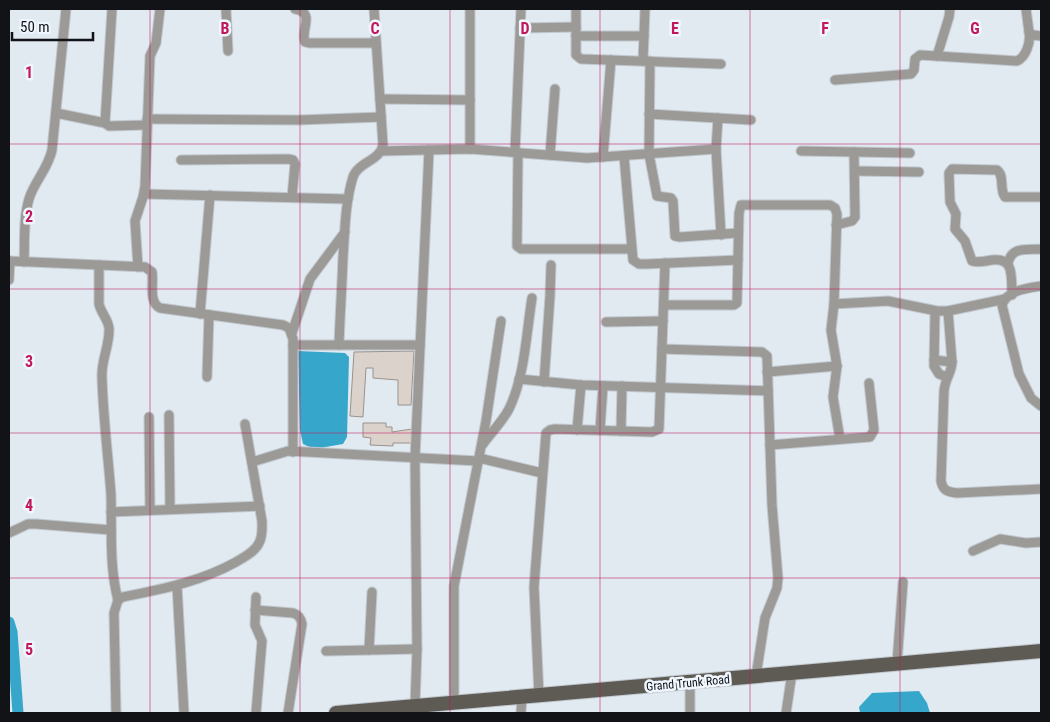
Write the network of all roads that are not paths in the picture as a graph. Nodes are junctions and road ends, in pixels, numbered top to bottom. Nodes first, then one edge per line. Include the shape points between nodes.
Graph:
1 (66, 9) edge
2 (112, 9) edge
3 (160, 9) edge
4 (226, 9) edge
5 (295, 9) edge
6 (374, 9) edge
7 (470, 9) edge
8 (521, 9) edge
9 (576, 9) edge
10 (645, 9) edge
11 (950, 9) edge
12 (1026, 9) edge
13 (520, 28) junction
14 (576, 32) junction
15 (1029, 32) junction
16 (644, 36) junction
17 (1041, 36) edge
18 (376, 42) junction
19 (228, 51) dead end
20 (937, 56) junction
21 (611, 60) junction
22 (647, 61) junction
23 (721, 64) dead end
24 (835, 80) dead end
25 (555, 89) dead end
26 (380, 99) junction
27 (470, 100) junction
28 (56, 113) junction
29 (650, 114) junction
30 (381, 117) junction
31 (718, 118) junction
32 (751, 120) dead end
33 (147, 122) junction
34 (105, 123) junction
35 (470, 149) junction
36 (716, 149) junction
37 (429, 150) junction
38 (382, 151) junction
39 (801, 151) dead end
40 (516, 152) junction
41 (854, 152) junction
42 (910, 153) dead end
43 (649, 154) junction
44 (550, 155) junction
45 (624, 156) junction
46 (603, 158) junction
47 (181, 160) dead end
48 (854, 171) junction
49 (919, 172) dead end
50 (144, 194) junction
51 (210, 195) junction
52 (292, 197) junction
53 (1041, 197) edge
54 (348, 199) junction
55 (836, 224) junction
56 (345, 232) junction
57 (738, 233) junction
58 (721, 234) junction
59 (631, 248) junction
60 (1041, 249) edge
61 (738, 260) junction
62 (9, 261) edge
63 (24, 262) junction
64 (665, 263) junction
65 (1008, 263) junction
66 (99, 265) junction
67 (551, 265) dead end
68 (138, 267) junction
69 (9, 280) edge
70 (1041, 286) edge
71 (1009, 297) junction
72 (532, 298) dead end
73 (834, 304) junction
74 (664, 305) junction
75 (935, 311) junction
76 (948, 311) junction
77 (204, 314) junction
78 (501, 321) dead end
79 (663, 321) junction
80 (606, 322) dead end
81 (292, 333) junction
82 (293, 345) junction
83 (339, 345) junction
84 (420, 345) junction
85 (662, 349) junction
86 (934, 360) junction
87 (952, 362) junction
88 (838, 366) junction
89 (767, 372) junction
90 (207, 377) dead end
91 (947, 377) junction
92 (519, 379) junction
93 (544, 382) junction
94 (869, 383) dead end
95 (580, 385) junction
96 (603, 386) junction
97 (622, 386) junction
98 (661, 387) junction
99 (768, 391) junction
100 (1041, 406) edge
101 (169, 415) dead end
102 (149, 417) dead end
103 (245, 424) dead end
104 (577, 430) junction
105 (600, 430) junction
106 (621, 431) junction
107 (840, 438) junction
108 (770, 445) junction
109 (481, 446) junction
110 (293, 452) junction
111 (415, 458) junction
112 (478, 460) junction
113 (252, 462) junction
114 (542, 474) junction
115 (1041, 489) edge
116 (260, 506) junction
117 (170, 509) junction
118 (150, 510) junction
119 (111, 512) junction
120 (112, 530) junction
121 (9, 533) edge
122 (1041, 542) edge
123 (973, 551) dead end
124 (903, 582) dead end
125 (177, 586) junction
126 (372, 592) dead end
127 (256, 597) dead end
128 (118, 600) junction
129 (255, 610) junction
130 (416, 649) junction
131 (369, 650) junction
132 (326, 651) dead end
133 (1041, 651) edge
134 (897, 663) junction
135 (792, 673) junction
136 (756, 676) junction
137 (690, 683) junction
138 (522, 696) junction
139 (539, 696) junction
140 (454, 702) junction
141 (415, 705) junction
142 (116, 713) edge
143 (184, 713) edge
144 (256, 713) edge
145 (288, 713) edge
146 (336, 713) edge
147 (521, 713) edge
148 (690, 713) edge
149 (786, 713) edge

1 - 28 street
2 - 34 street
3 - 33 street via 156,43 150,56
4 - 19 street
5 - 18 street via 305,15 304,37 309,44
6 - 18 street
7 - 27 street
8 - 13 street
9 - 14 street
10 - 16 street
11 - 20 street
12 - 15 street
13 - 14 street
13 - 40 street
14 - 16 street
14 - 21 street via 578,58
15 - 17 street
15 - 20 street via 1028,45 1023,56 1016,61
16 - 22 street
18 - 26 street
20 - 24 street via 917,56 911,74
21 - 22 street
21 - 46 street
22 - 23 street
22 - 29 street
25 - 44 street
26 - 27 street
26 - 30 street
27 - 35 street
28 - 34 street
28 - 63 street via 50,159 29,200 26,213
29 - 31 street
29 - 43 street
30 - 33 street
30 - 38 street
31 - 32 street
31 - 36 street
33 - 34 street via 109,126
33 - 50 street
35 - 37 street
35 - 40 street
36 - 43 street
36 - 58 street
37 - 38 street
37 - 84 street
38 - 54 street via 354,174
39 - 41 street
40 - 44 street
40 - 59 street via 517,246 521,249
41 - 42 street
41 - 48 street
43 - 45 street
43 - 58 street via 657,196 673,200 676,236
44 - 46 street
45 - 46 street
45 - 59 street
47 - 52 street via 292,160 295,164
48 - 49 street
48 - 55 street via 854,220
50 - 51 street
50 - 68 street via 136,221
51 - 52 street
51 - 77 street
52 - 54 street
53 - 65 street via 1005,197 997,170 952,169 949,174 950,202 956,214 955,229 966,241 972,261 1003,260
54 - 56 street
55 - 57 street via 837,214 830,205 744,204 739,208
55 - 73 street
56 - 81 street via 310,279
56 - 83 street
57 - 58 street
57 - 61 street
59 - 64 street via 633,260 639,264
60 - 65 street via 1013,252
61 - 64 street
61 - 74 street via 737,303 734,305
62 - 63 street
62 - 69 street
63 - 66 street
64 - 74 street
65 - 71 street
66 - 68 street
66 - 119 street via 99,304 109,328 102,374
67 - 93 street
68 - 77 street via 152,272 156,306
70 - 71 street via 1025,288
71 - 76 street
71 - 100 street via 1002,309 1016,367 1031,398
72 - 92 street
73 - 75 street via 888,301
73 - 88 street via 831,336
74 - 79 street
75 - 76 street
75 - 86 street
76 - 87 street
77 - 81 street via 283,325
77 - 90 street
78 - 109 street
79 - 80 street
79 - 85 street
81 - 82 street
82 - 83 street
82 - 110 street
83 - 84 street
84 - 111 street
85 - 89 street via 762,352 767,356
85 - 98 street
86 - 87 street
86 - 91 street via 935,370
87 - 91 street
88 - 89 street
88 - 107 street via 833,397
89 - 99 street
91 - 115 street via 943,488 957,493
92 - 93 street
92 - 109 street via 508,412
93 - 95 street
94 - 107 street via 873,434 866,438
95 - 96 street
95 - 104 street
96 - 97 street
96 - 105 street
97 - 98 street
97 - 106 street
98 - 99 street
98 - 106 street via 659,429 652,432
99 - 108 street
101 - 117 street
102 - 118 street
103 - 113 street
104 - 105 street
104 - 114 street via 554,429 546,433
105 - 106 street
107 - 108 street
108 - 136 street via 778,578 765,618
109 - 112 street
110 - 111 street
110 - 113 street
111 - 112 street
111 - 130 street
112 - 114 street
112 - 140 street via 454,586
113 - 116 street
114 - 139 street via 534,587
116 - 117 street
116 - 125 street via 262,533 254,551 223,569
117 - 118 street
118 - 119 street
119 - 120 street
120 - 121 street via 28,524
120 - 128 street via 113,581
122 - 123 street via 1000,539
124 - 134 street
125 - 128 street
125 - 143 street
126 - 131 street
127 - 129 street
128 - 142 street via 114,612
129 - 144 street via 255,625 262,641
129 - 145 street via 293,613 301,619
130 - 131 street
130 - 141 street
131 - 132 street
133 - 134 main road, Grand Trunk Road
134 - 135 main road, Grand Trunk Road
135 - 136 main road, Grand Trunk Road
135 - 149 street
136 - 137 main road, Grand Trunk Road
137 - 139 main road, Grand Trunk Road
137 - 148 street
138 - 139 main road, Grand Trunk Road
138 - 140 main road, Grand Trunk Road
138 - 147 street
140 - 141 main road, Grand Trunk Road
141 - 146 main road, Grand Trunk Road

